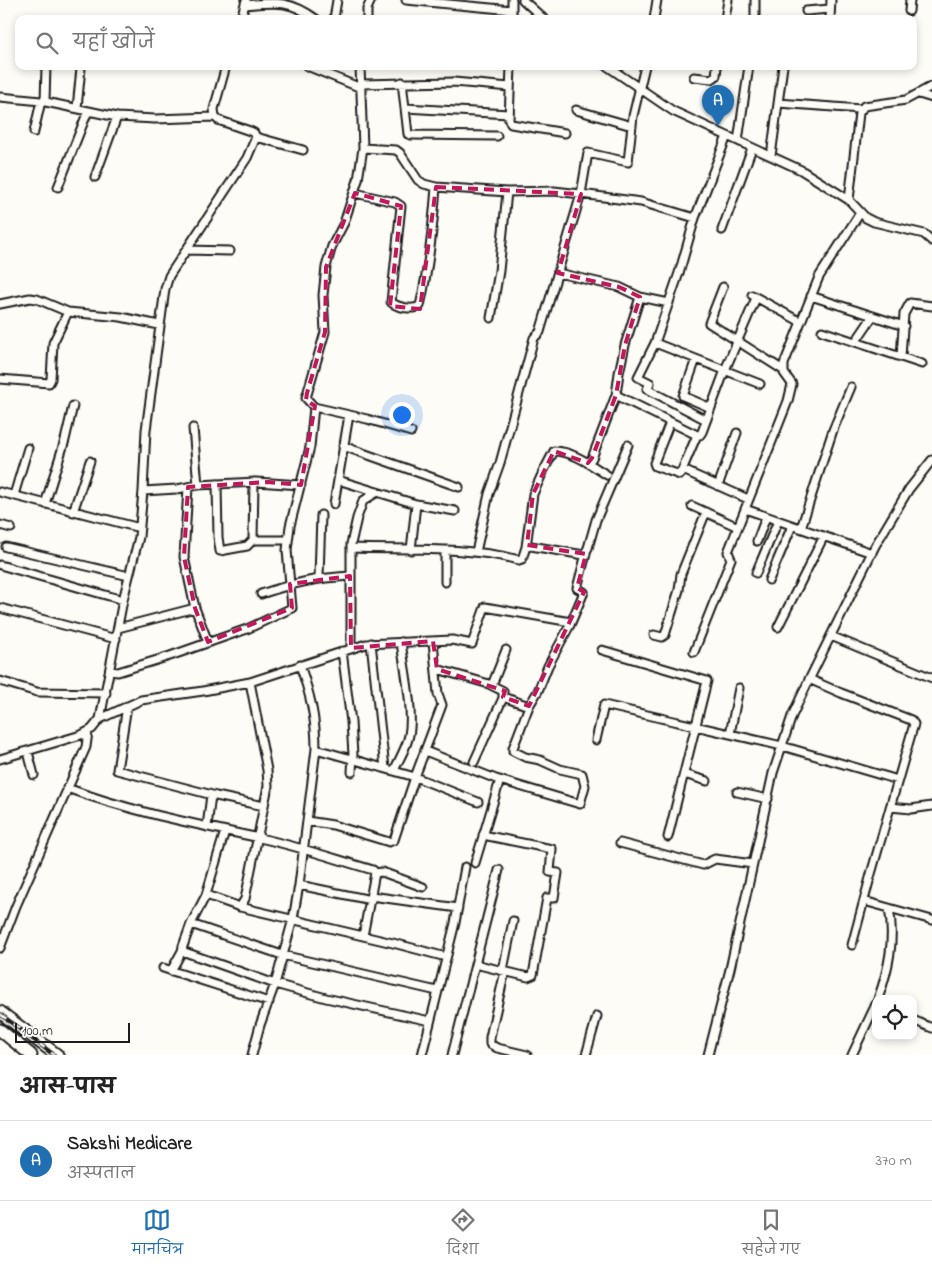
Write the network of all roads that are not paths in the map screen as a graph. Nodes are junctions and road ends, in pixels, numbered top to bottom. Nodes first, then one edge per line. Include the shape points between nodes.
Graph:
1 (337, 0) edge
2 (371, 0) edge
3 (406, 0) edge
4 (512, 0) edge
5 (523, 0) edge
6 (657, 0) edge
7 (728, 0) edge
8 (755, 0) edge
9 (831, 0) edge
10 (910, 0) edge
11 (245, 2) edge
12 (302, 9) junction
13 (830, 9) junction
14 (512, 10) junction
15 (806, 11) dead end
16 (909, 11) dead end
17 (242, 15) edge
18 (301, 15) edge
19 (310, 15) edge
20 (335, 15) edge
21 (367, 15) edge
22 (512, 15) edge
23 (540, 15) edge
24 (655, 15) edge
25 (726, 15) edge
26 (755, 15) edge
27 (830, 15) edge
28 (46, 70) edge
29 (81, 70) edge
30 (225, 70) edge
31 (318, 70) edge
32 (360, 70) edge
33 (511, 70) edge
34 (613, 70) edge
35 (644, 70) edge
36 (717, 70) edge
37 (748, 70) edge
38 (782, 70) edge
39 (694, 78) dead end
40 (402, 82) junction
41 (361, 86) junction
42 (932, 86) edge
43 (510, 87) junction
44 (639, 89) junction
45 (919, 94) junction
46 (0, 97) edge
47 (932, 98) edge
48 (43, 102) junction
49 (778, 103) junction
50 (77, 108) junction
51 (405, 108) junction
52 (861, 109) junction
53 (88, 110) junction
54 (576, 110) dead end
55 (509, 114) junction
56 (117, 117) junction
57 (215, 117) junction
58 (632, 126) junction
59 (34, 132) dead end
60 (565, 133) dead end
61 (497, 136) dead end
62 (727, 136) junction
63 (256, 137) junction
64 (738, 141) junction
65 (363, 148) junction
66 (752, 148) junction
67 (303, 150) dead end
68 (771, 156) junction
69 (96, 177) dead end
70 (58, 187) dead end
71 (436, 187) junction
72 (508, 192) junction
73 (355, 193) junction
74 (580, 194) junction
75 (849, 200) junction
76 (860, 213) junction
77 (695, 218) junction
78 (722, 230) dead end
79 (932, 240) edge
80 (186, 250) junction
81 (230, 251) dead end
82 (558, 273) junction
83 (724, 287) dead end
84 (811, 296) junction
85 (640, 298) junction
86 (669, 303) junction
87 (0, 304) edge
88 (932, 306) edge
89 (68, 312) junction
90 (872, 316) junction
91 (491, 318) dead end
92 (801, 322) junction
93 (159, 325) junction
94 (904, 326) junction
95 (822, 331) dead end
96 (738, 341) junction
97 (856, 341) junction
98 (655, 343) junction
99 (901, 357) junction
100 (696, 359) junction
101 (922, 364) dead end
102 (725, 370) junction
103 (783, 370) junction
104 (0, 379) edge
105 (760, 384) dead end
106 (851, 387) dead end
107 (616, 395) junction
108 (690, 399) junction
109 (73, 406) dead end
110 (314, 407) junction
111 (711, 408) junction
112 (685, 409) junction
113 (349, 415) junction
114 (706, 420) junction
115 (670, 422) junction
116 (193, 428) dead end
117 (411, 432) dead end
118 (737, 433) dead end
119 (697, 435) junction
120 (628, 444) dead end
121 (343, 446) junction
122 (28, 448) dead end
123 (932, 460) edge
124 (90, 461) dead end
125 (588, 462) junction
126 (683, 470) junction
127 (606, 475) dead end
128 (338, 480) junction
129 (254, 482) junction
130 (217, 484) junction
131 (198, 485) junction
132 (301, 485) junction
133 (718, 486) junction
134 (188, 487) junction
135 (459, 487) dead end
136 (144, 491) junction
137 (0, 492) edge
138 (377, 492) junction
139 (14, 495) junction
140 (748, 500) junction
141 (45, 504) junction
142 (334, 504) dead end
143 (416, 504) junction
144 (692, 506) dead end
145 (745, 509) junction
146 (455, 511) dead end
147 (74, 512) junction
148 (706, 512) junction
149 (321, 515) dead end
150 (766, 517) junction
151 (778, 521) junction
152 (0, 525) edge
153 (792, 526) junction
154 (738, 527) junction
155 (12, 528) dead end
156 (140, 528) junction
157 (801, 528) junction
158 (824, 536) junction
159 (253, 540) junction
160 (288, 540) junction
161 (757, 540) dead end
162 (6, 547) dead end
163 (526, 547) junction
164 (351, 548) junction
165 (411, 550) junction
166 (445, 550) junction
167 (476, 552) junction
168 (765, 552) junction
169 (872, 553) junction
170 (586, 554) junction
171 (778, 558) junction
172 (0, 565) edge
173 (756, 573) dead end
174 (129, 576) junction
175 (350, 576) junction
176 (319, 578) junction
177 (769, 580) dead end
178 (445, 582) dead end
179 (290, 584) junction
180 (261, 594) dead end
181 (123, 600) junction
182 (0, 608) edge
183 (195, 608) junction
184 (571, 622) junction
185 (778, 627) dead end
186 (118, 628) junction
187 (654, 635) dead end
188 (831, 636) junction
189 (116, 639) junction
190 (433, 641) junction
191 (208, 642) junction
192 (400, 642) junction
193 (371, 643) junction
194 (351, 648) junction
195 (342, 650) junction
196 (506, 650) dead end
197 (602, 650) dead end
198 (694, 652) dead end
199 (300, 665) junction
200 (437, 669) junction
201 (110, 671) junction
202 (932, 678) edge
203 (809, 679) junction
204 (0, 681) edge
205 (250, 682) junction
206 (492, 685) junction
207 (740, 688) dead end
208 (106, 693) junction
209 (503, 697) junction
210 (127, 706) junction
211 (529, 706) junction
212 (100, 719) junction
213 (696, 726) junction
214 (88, 732) junction
215 (730, 734) junction
216 (596, 740) dead end
217 (782, 746) junction
218 (316, 749) junction
219 (425, 751) junction
220 (28, 752) junction
221 (0, 759) edge
222 (352, 760) junction
223 (474, 762) dead end
224 (385, 768) junction
225 (394, 771) junction
226 (352, 772) dead end
227 (684, 774) junction
228 (34, 775) dead end
229 (415, 778) junction
230 (500, 780) junction
231 (707, 780) dead end
232 (898, 780) junction
233 (67, 788) junction
234 (737, 792) dead end
235 (211, 795) junction
236 (768, 799) junction
237 (478, 802) dead end
238 (264, 806) junction
239 (932, 806) edge
240 (890, 807) junction
241 (307, 820) junction
242 (207, 827) junction
243 (226, 831) junction
244 (483, 835) junction
245 (668, 837) dead end
246 (258, 838) junction
247 (620, 843) dead end
248 (304, 848) junction
249 (475, 863) dead end
250 (753, 864) junction
251 (465, 867) dead end
252 (499, 870) dead end
253 (375, 873) junction
254 (299, 885) junction
255 (423, 887) dead end
256 (206, 895) junction
257 (371, 898) junction
258 (864, 901) junction
259 (240, 907) junction
260 (458, 908) junction
261 (888, 908) junction
262 (293, 919) junction
263 (932, 920) edge
264 (513, 921) dead end
265 (191, 924) junction
266 (363, 936) junction
267 (852, 945) dead end
268 (0, 948) edge
269 (182, 951) junction
270 (282, 956) junction
271 (446, 957) junction
272 (475, 964) junction
273 (163, 968) dead end
274 (170, 971) junction
275 (504, 971) junction
276 (275, 984) junction
277 (437, 991) junction
278 (879, 995) edge
279 (268, 1002) junction
280 (0, 1012) edge
281 (872, 1012) edge
282 (597, 1016) dead end
283 (430, 1021) junction
284 (917, 1022) edge
285 (932, 1028) edge
286 (0, 1030) edge
287 (31, 1055) edge
288 (57, 1055) edge
289 (252, 1055) edge
290 (422, 1055) edge
291 (452, 1055) edge
292 (527, 1055) edge
293 (586, 1055) edge
294 (708, 1055) edge
295 (852, 1055) edge

1 - 20 street
2 - 21 street
3 - 14 street
4 - 14 street
5 - 23 street
6 - 24 street
7 - 25 street
8 - 26 street
9 - 13 street
10 - 16 street
11 - 12 street via 284,2
11 - 17 street
12 - 18 street
12 - 19 street
13 - 15 street
13 - 27 street
14 - 22 street
28 - 48 street
29 - 50 street
30 - 57 street via 214,108
31 - 41 street
32 - 41 street
33 - 43 street
34 - 44 street
35 - 44 street
36 - 39 street via 712,79
37 - 64 street
38 - 49 street
40 - 41 street
40 - 43 street
40 - 51 street
41 - 65 street
42 - 45 street
43 - 55 street
44 - 58 street
44 - 62 street via 673,111
45 - 47 street
45 - 52 street via 906,100
46 - 48 street
48 - 50 street
48 - 59 street
49 - 52 street
49 - 68 street
50 - 53 street
51 - 55 street
51 - 61 street via 408,134 411,135
52 - 75 street
53 - 56 street
53 - 70 street
54 - 58 street
55 - 60 street via 514,126
56 - 57 street
56 - 69 street
57 - 63 street via 254,132
58 - 74 street via 628,162 588,153
62 - 64 street
62 - 77 street
63 - 67 street
63 - 80 street via 247,158
64 - 66 street
65 - 71 street via 396,150 418,180
65 - 73 street
66 - 68 street
66 - 78 street
68 - 75 street via 801,170
71 - 72 street
71 - 73 street via 425,279 420,306 416,308 398,307 391,302 401,206
72 - 74 street
72 - 91 street
73 - 110 street via 326,267 323,295 325,332 306,398
74 - 77 street via 651,204
74 - 82 street
75 - 76 street
76 - 79 street via 874,222 924,234
76 - 84 street via 819,277
77 - 86 street
80 - 81 street
80 - 93 street via 165,289
82 - 85 street via 619,288
82 - 167 street via 540,332 534,338 489,494
83 - 96 street via 709,323
84 - 90 street
84 - 92 street
85 - 86 street
85 - 107 street via 625,345
86 - 98 street
87 - 89 street via 30,298
88 - 94 street via 910,303 904,314
89 - 93 street via 121,317
89 - 104 street via 53,344 52,379 49,383
90 - 94 street
90 - 97 street
92 - 96 street via 754,296
92 - 103 street
93 - 136 street via 146,430
94 - 99 street
95 - 97 street
96 - 102 street
96 - 103 street
97 - 99 street
98 - 100 street
98 - 112 street via 638,377 650,383 647,389
99 - 101 street
100 - 102 street
100 - 108 street via 683,396
102 - 105 street
102 - 111 street
103 - 140 street via 791,381 792,389
106 - 157 street via 833,430
107 - 115 street
107 - 125 street
108 - 111 street
108 - 112 street
109 - 141 street
110 - 113 street
110 - 132 street via 310,447
111 - 114 street
112 - 114 street
113 - 117 street
113 - 121 street
114 - 119 street via 701,434
115 - 119 street
115 - 126 street via 654,463 680,475
116 - 131 street
118 - 133 street
119 - 126 street
120 - 170 street via 593,527
121 - 128 street
121 - 135 street
122 - 139 street
123 - 169 street via 909,489
124 - 147 street
125 - 127 street
125 - 163 street via 564,451 554,452 534,494
126 - 133 street
128 - 138 street
128 - 142 street
129 - 130 street
129 - 132 street
129 - 159 street
130 - 131 street
130 - 159 street via 220,551 247,546
131 - 134 street
132 - 160 street
133 - 140 street
134 - 136 street
134 - 183 street via 184,557
136 - 156 street
137 - 139 street
138 - 143 street
138 - 164 street via 363,502
139 - 141 street
140 - 145 street
141 - 147 street
143 - 146 street
143 - 165 street
144 - 148 street
145 - 150 street
145 - 154 street
147 - 156 street
148 - 154 street
148 - 187 street via 681,574 665,635
149 - 176 street
150 - 151 street
150 - 161 street
151 - 153 street
151 - 168 street
152 - 155 street
153 - 157 street
153 - 171 street
154 - 198 street via 728,552 731,559
156 - 174 street
157 - 158 street
158 - 169 street
158 - 185 street
159 - 160 street
160 - 179 street
162 - 174 street
163 - 167 street via 521,560
163 - 170 street
164 - 165 street
164 - 175 street
165 - 166 street
166 - 167 street
166 - 178 street
168 - 171 street
168 - 173 street
169 - 188 street
170 - 184 street via 577,588 584,592
171 - 177 street
172 - 181 street
174 - 181 street
175 - 176 street
175 - 194 street
176 - 179 street
179 - 180 street
179 - 191 street via 292,608 247,629
181 - 186 street
182 - 189 street
183 - 186 street
183 - 191 street
184 - 190 street via 485,607 472,644
184 - 211 street
186 - 189 street
188 - 202 street
188 - 203 street
189 - 201 street
190 - 192 street
190 - 200 street
191 - 201 street via 135,667
192 - 193 street
192 - 225 street via 410,731
193 - 194 street
193 - 224 street
194 - 195 street
195 - 199 street
195 - 222 street
196 - 206 street
197 - 213 street via 707,680
199 - 205 street
199 - 218 street via 312,698
200 - 206 street
200 - 219 street via 442,705
201 - 208 street
203 - 217 street
203 - 232 street via 913,722
204 - 208 street via 37,692
205 - 210 street via 150,698
205 - 238 street via 268,778
206 - 209 street via 503,691
207 - 215 street
208 - 212 street
209 - 211 street
209 - 223 street
210 - 212 street
210 - 235 street via 117,770
211 - 230 street via 513,751 582,774 585,786 580,804
212 - 214 street
213 - 215 street
213 - 216 street via 604,705
213 - 227 street
214 - 220 street
214 - 233 street via 86,747
215 - 217 street
217 - 232 street
217 - 236 street
218 - 222 street
218 - 241 street
219 - 229 street
219 - 230 street
220 - 221 street
220 - 228 street
222 - 224 street
222 - 226 street
224 - 225 street
225 - 229 street
227 - 231 street
227 - 245 street
229 - 237 street
229 - 241 street via 392,842
230 - 244 street
232 - 240 street
233 - 242 street
233 - 268 street
234 - 236 street
235 - 238 street
235 - 242 street
236 - 250 street
238 - 246 street
239 - 240 street
240 - 258 street
241 - 248 street
242 - 243 street
243 - 246 street
243 - 256 street
244 - 249 street
244 - 275 street via 552,849 550,872 558,873 554,898 547,898 533,975 528,977
246 - 248 street
246 - 259 street via 245,899
247 - 250 street via 703,865 715,859
248 - 253 street
248 - 254 street
250 - 294 street
251 - 260 street
252 - 272 street
253 - 255 street via 382,872
253 - 257 street
254 - 257 street
254 - 262 street
256 - 259 street
256 - 265 street
257 - 260 street
257 - 266 street
258 - 261 street
258 - 267 street
259 - 262 street
260 - 271 street
261 - 263 street
261 - 278 street via 892,923 890,956
262 - 266 street
262 - 270 street
264 - 275 street
265 - 269 street
265 - 270 street
266 - 271 street
269 - 274 street
269 - 276 street
270 - 276 street
270 - 277 street
271 - 277 street
272 - 275 street
272 - 291 street
273 - 274 street
274 - 279 street
275 - 292 street via 490,1044
276 - 279 street
276 - 283 street
277 - 283 street
279 - 289 street
280 - 288 main road
281 - 295 street
282 - 293 street
283 - 290 street
284 - 285 street
286 - 287 main road

